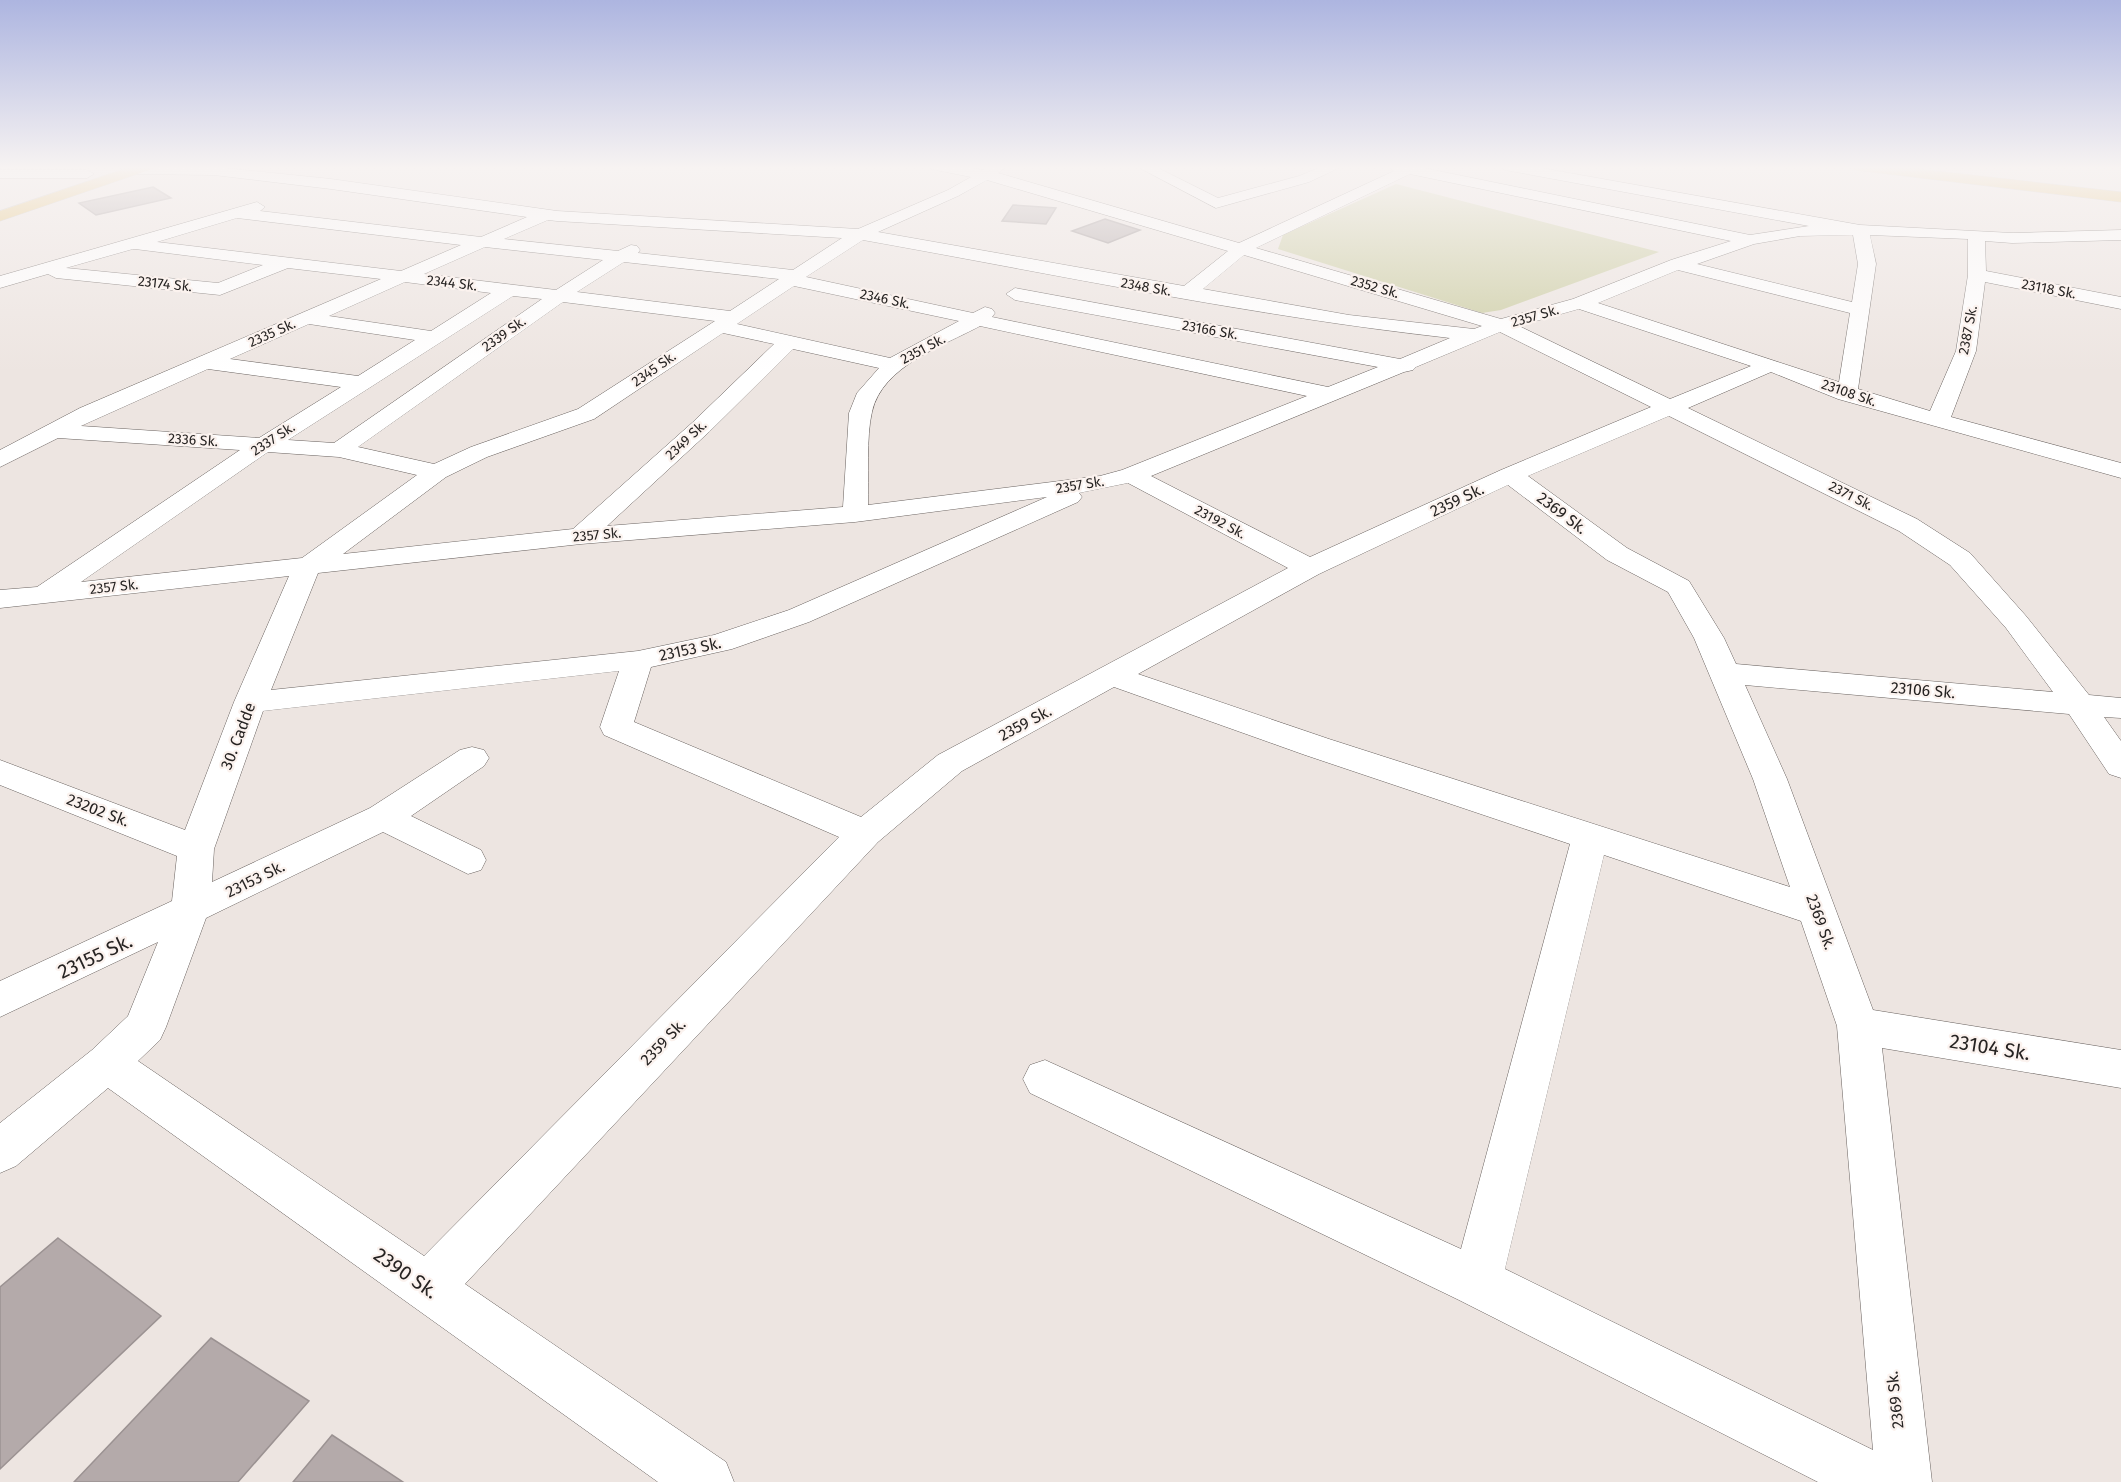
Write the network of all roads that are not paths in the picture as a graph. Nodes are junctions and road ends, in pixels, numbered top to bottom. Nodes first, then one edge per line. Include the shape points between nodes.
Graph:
1 (105, 235) dead end
2 (163, 235) edge
3 (421, 235) edge
4 (494, 235) edge
5 (651, 235) edge
6 (858, 235) edge
7 (866, 235) edge
8 (1201, 235) edge
9 (1267, 235) edge
10 (1729, 235) edge
11 (1777, 235) edge
12 (1861, 235) edge
13 (1976, 235) edge
14 (1978, 235) edge
15 (2117, 235) edge
16 (2097, 236) junction
17 (482, 240) junction
18 (1751, 240) junction
19 (130, 245) junction
20 (2121, 245) edge
21 (1242, 248) junction
22 (795, 253) dead end
23 (624, 255) junction
24 (828, 256) junction
25 (285, 262) junction
26 (1677, 264) junction
27 (39, 271) junction
28 (1060, 271) junction
29 (1977, 275) junction
30 (401, 276) junction
31 (795, 278) junction
32 (0, 282) edge
33 (509, 290) junction
34 (1015, 294) junction
35 (1186, 294) junction
36 (560, 295) junction
37 (1580, 303) junction
38 (2121, 303) edge
39 (1860, 310) junction
40 (307, 318) junction
41 (977, 318) junction
42 (727, 321) junction
43 (1501, 325) junction
44 (1478, 335) junction
45 (432, 337) junction
46 (788, 342) junction
47 (206, 362) junction
48 (893, 365) junction
49 (1770, 365) junction
50 (1406, 366) junction
51 (362, 383) junction
52 (1846, 394) junction
53 (1333, 395) junction
54 (1671, 406) junction
55 (1938, 420) junction
56 (55, 431) junction
57 (265, 444) junction
58 (339, 450) junction
59 (0, 460) edge
60 (2121, 471) edge
61 (437, 472) junction
62 (1131, 475) junction
63 (1510, 475) junction
64 (1101, 483) junction
65 (855, 514) junction
66 (581, 536) junction
67 (307, 567) junction
68 (1309, 568) junction
69 (42, 595) junction
70 (0, 599) edge
71 (638, 660) junction
72 (1724, 673) junction
73 (1114, 676) junction
74 (250, 702) junction
75 (2078, 703) junction
76 (2121, 708) edge
77 (472, 758) dead end
78 (2121, 766) edge
79 (0, 772) edge
80 (383, 817) junction
81 (865, 833) junction
82 (1590, 838) junction
83 (196, 849) junction
84 (468, 860) dead end
85 (189, 911) junction
86 (1817, 911) junction
87 (0, 1000) edge
88 (1858, 1026) junction
89 (107, 1064) junction
90 (2121, 1069) edge
91 (1045, 1079) dead end
92 (0, 1151) edge
93 (1477, 1282) junction
94 (427, 1288) junction
95 (706, 1482) edge
96 (1877, 1482) edge
97 (1904, 1482) edge

1 - 19 street, 2344 Sk.
2 - 19 street
3 - 17 street, 2346 Sk.
4 - 17 street, 2335 Sk.
5 - 23 street, 2339 Sk.
6 - 24 street, 2345 Sk.
7 - 28 street, 2348 Sk.
8 - 21 street, 2352 Sk.
9 - 21 street
10 - 18 street
11 - 18 street, 2357 Sk.
12 - 39 street via 1867,264
13 - 29 street, 2387 Sk.
14 - 16 street, 2357 Sk.
15 - 16 street, 2357 Sk.
16 - 20 street
17 - 23 street, 2346 Sk.
17 - 30 street, 2335 Sk.
18 - 26 street, 2357 Sk.
19 - 25 street, 2344 Sk.
19 - 27 street
21 - 35 street
21 - 43 street, 2352 Sk.
22 - 24 street
23 - 31 street, 2346 Sk.
23 - 36 street, 2339 Sk.
24 - 31 street, 2345 Sk.
25 - 27 street, 23174 Sk. via 220,289
25 - 30 street, 2344 Sk.
26 - 37 street, 2357 Sk.
26 - 39 street
27 - 32 street
28 - 34 street, 2351 Sk.
28 - 35 street, 2348 Sk.
29 - 38 street, 23118 Sk.
29 - 55 street, 2387 Sk. via 1966,351
30 - 33 street, 2344 Sk.
30 - 40 street, 2335 Sk.
31 - 41 street, 2346 Sk.
31 - 42 street, 2345 Sk.
33 - 36 street, 2344 Sk.
33 - 45 street, 2337 Sk.
34 - 41 street, 2351 Sk.
34 - 50 street, 23166 Sk.
35 - 44 street, 2348 Sk. via 1349,321
36 - 42 street, 2344 Sk.
36 - 58 street, 2339 Sk.
37 - 43 street, 2357 Sk.
37 - 49 street, 23108 Sk.
39 - 52 street
40 - 45 street
40 - 47 street, 2335 Sk.
41 - 48 street, 2351 Sk.
41 - 53 street, 2346 Sk.
42 - 46 street, 2344 Sk.
42 - 61 street, 2345 Sk. via 586,414 479,452
43 - 44 street, 2357 Sk.
43 - 54 street, 2371 Sk.
44 - 50 street, 2357 Sk.
45 - 51 street, 2337 Sk.
46 - 48 street, 2344 Sk.
46 - 66 street, 2349 Sk.
47 - 51 street
47 - 56 street, 2335 Sk.
48 - 65 street, 2351 Sk. via 868,393 861,413
49 - 52 street, 23108 Sk.
49 - 54 street, 2359 Sk.
50 - 53 street, 2357 Sk.
51 - 57 street, 2337 Sk.
52 - 55 street, 23108 Sk.
53 - 62 street, 2357 Sk.
54 - 63 street, 2359 Sk.
54 - 75 street, 2371 Sk. via 1908,525 1960,559 2016,622
55 - 60 street, 23108 Sk.
56 - 57 street, 2336 Sk.
56 - 59 street, 2335 Sk.
57 - 58 street, 2336 Sk.
57 - 69 street, 2337 Sk.
58 - 61 street, 2336 Sk.
61 - 67 street, 2345 Sk.
62 - 64 street, 2357 Sk.
62 - 68 street, 23192 Sk.
63 - 68 street, 2359 Sk.
63 - 72 street, 2369 Sk. via 1617,554 1679,587
64 - 65 street, 2357 Sk.
64 - 71 street, 23153 Sk. via 799,616 721,643
65 - 66 street, 2357 Sk.
66 - 67 street, 2357 Sk.
67 - 69 street, 2357 Sk.
67 - 74 street, 30. Cadde
68 - 73 street, 2359 Sk.
69 - 70 street, 2357 Sk.
71 - 74 street, 23153 Sk.
71 - 81 street via 616,727
72 - 75 street, 23106 Sk.
72 - 86 street, 2369 Sk. via 1770,779
73 - 81 street, 2359 Sk. via 950,763
73 - 82 street
74 - 83 street, 30. Cadde
75 - 76 street, 23106 Sk.
75 - 78 street, 2371 Sk.
77 - 80 street, 23153 Sk.
79 - 83 street, 23202 Sk.
80 - 84 street
80 - 85 street, 23153 Sk.
81 - 94 street, 2359 Sk.
82 - 86 street
82 - 93 street
83 - 85 street, 30. Cadde
85 - 87 street, 23155 Sk.
85 - 89 street via 145,1027
86 - 88 street, 2369 Sk.
88 - 90 street, 23104 Sk.
88 - 97 street, 2369 Sk.
89 - 92 street
89 - 94 street, 2390 Sk.
91 - 93 street
93 - 96 street
94 - 95 street, 2390 Sk.

